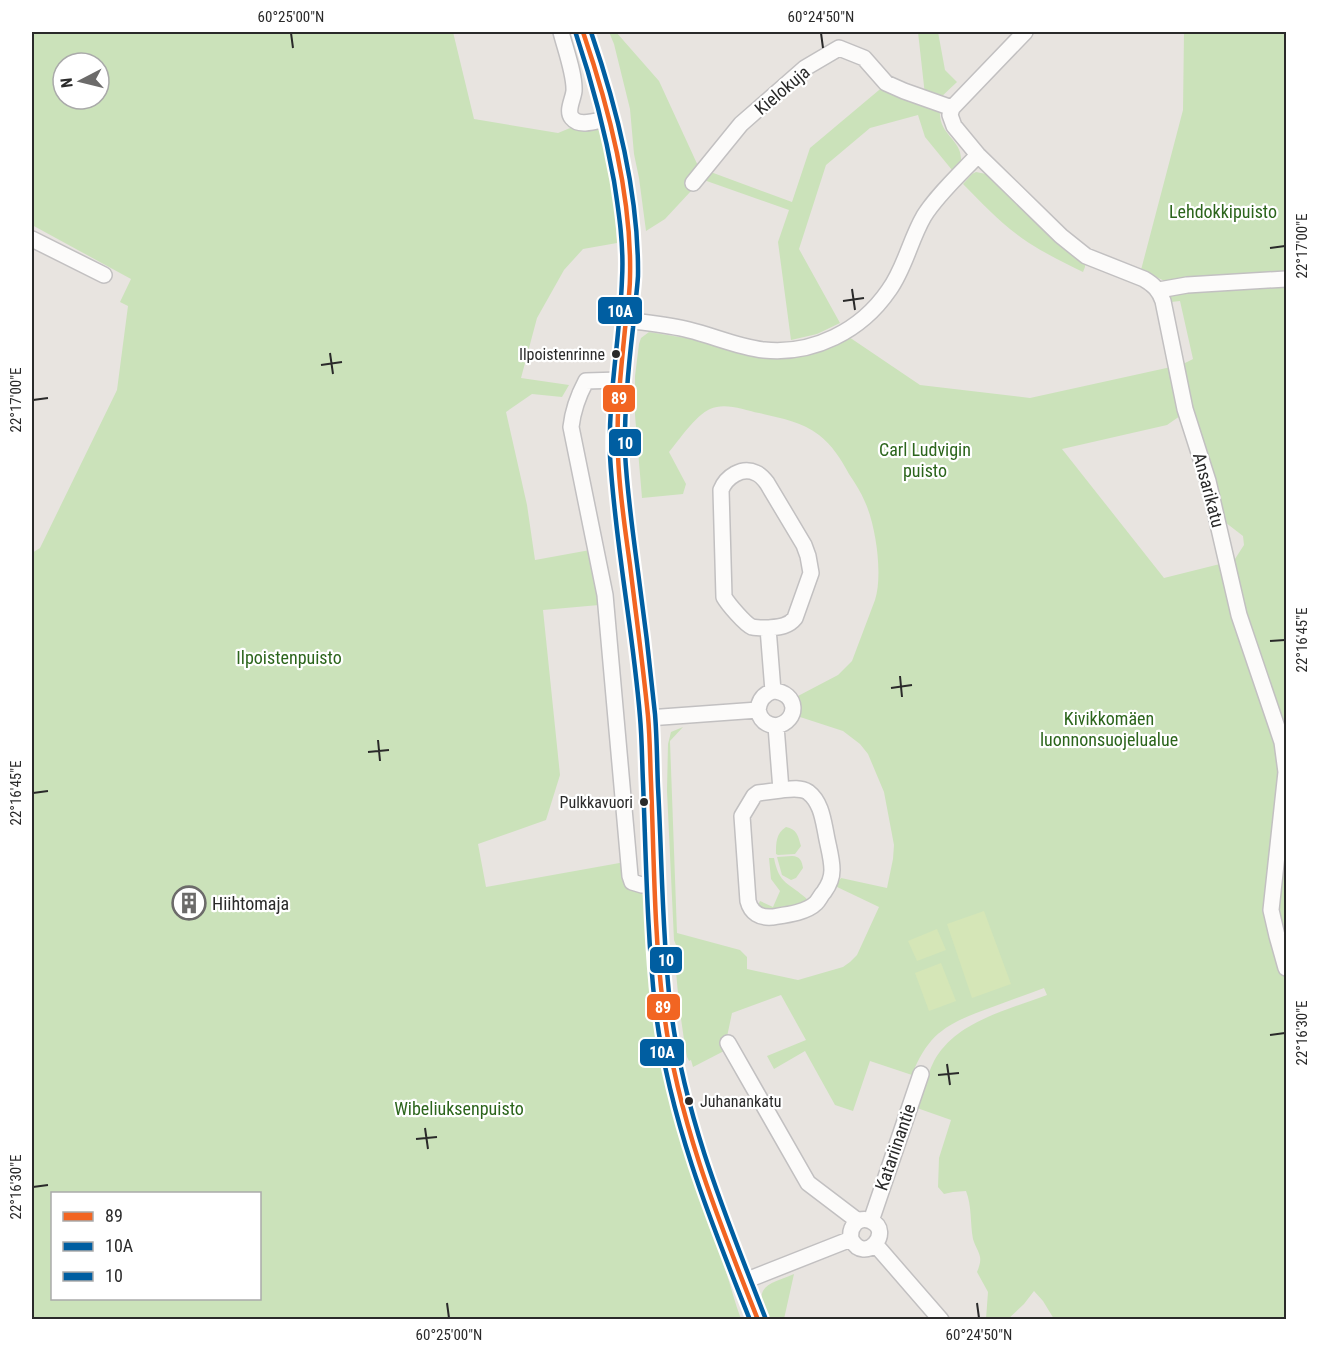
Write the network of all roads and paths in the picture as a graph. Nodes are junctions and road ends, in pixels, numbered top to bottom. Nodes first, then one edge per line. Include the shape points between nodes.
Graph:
1 (561, 32) edge
2 (583, 32) edge
3 (1025, 32) edge
4 (952, 108) junction
5 (608, 118) junction
6 (978, 155) junction
7 (693, 183) dead end
8 (32, 239) edge
9 (104, 275) dead end
10 (1287, 279) edge
11 (1159, 290) junction
12 (626, 320) junction
13 (620, 380) junction
14 (768, 628) junction
15 (773, 691) junction
16 (758, 710) junction
17 (648, 718) junction
18 (776, 726) junction
19 (781, 790) junction
20 (655, 885) junction
21 (1287, 968) edge
22 (728, 1043) dead end
23 (921, 1074) dead end
24 (865, 1221) junction
25 (851, 1239) junction
26 (875, 1244) junction
27 (742, 1282) junction
28 (758, 1320) edge
29 (941, 1320) edge

1 - 5 street via 574,80 571,117 587,123
2 - 5 main road
3 - 4 street
4 - 6 street via 954,126
4 - 7 street, Kielokuja via 886,83 864,58 839,48 805,68 741,124
5 - 12 main road via 627,213 630,280
6 - 11 street via 1079,251 1144,279
6 - 12 street via 929,208 890,290 864,319 842,334 804,348 765,350 687,329
8 - 9 street
10 - 11 street
11 - 21 street, Ansarikatu via 1185,409 1208,481 1239,615 1285,757 1271,910
12 - 13 main road
13 - 17 main road via 618,468
13 - 20 street via 586,381 575,403 571,427 605,595 630,876 632,882
14 - 14 street via 749,625 724,597 721,490 730,476 743,471 754,472 767,483 804,545 810,565 811,573 795,618 783,626
14 - 15 street
15 - 16 street via 764,696
15 - 18 street via 789,697 793,707 787,722
16 - 17 street
16 - 18 street via 762,720
17 - 20 main road
18 - 19 street
19 - 19 street via 801,789 818,805 830,853 831,879 811,907 759,916 748,901 741,820 754,796
20 - 27 main road via 663,1006 675,1076 689,1133
22 - 24 street via 808,1183
23 - 24 street, Katariinantie
24 - 25 street via 855,1223
24 - 26 street via 875,1223 879,1232
25 - 26 street via 860,1248
25 - 27 street
26 - 29 street
27 - 28 main road

